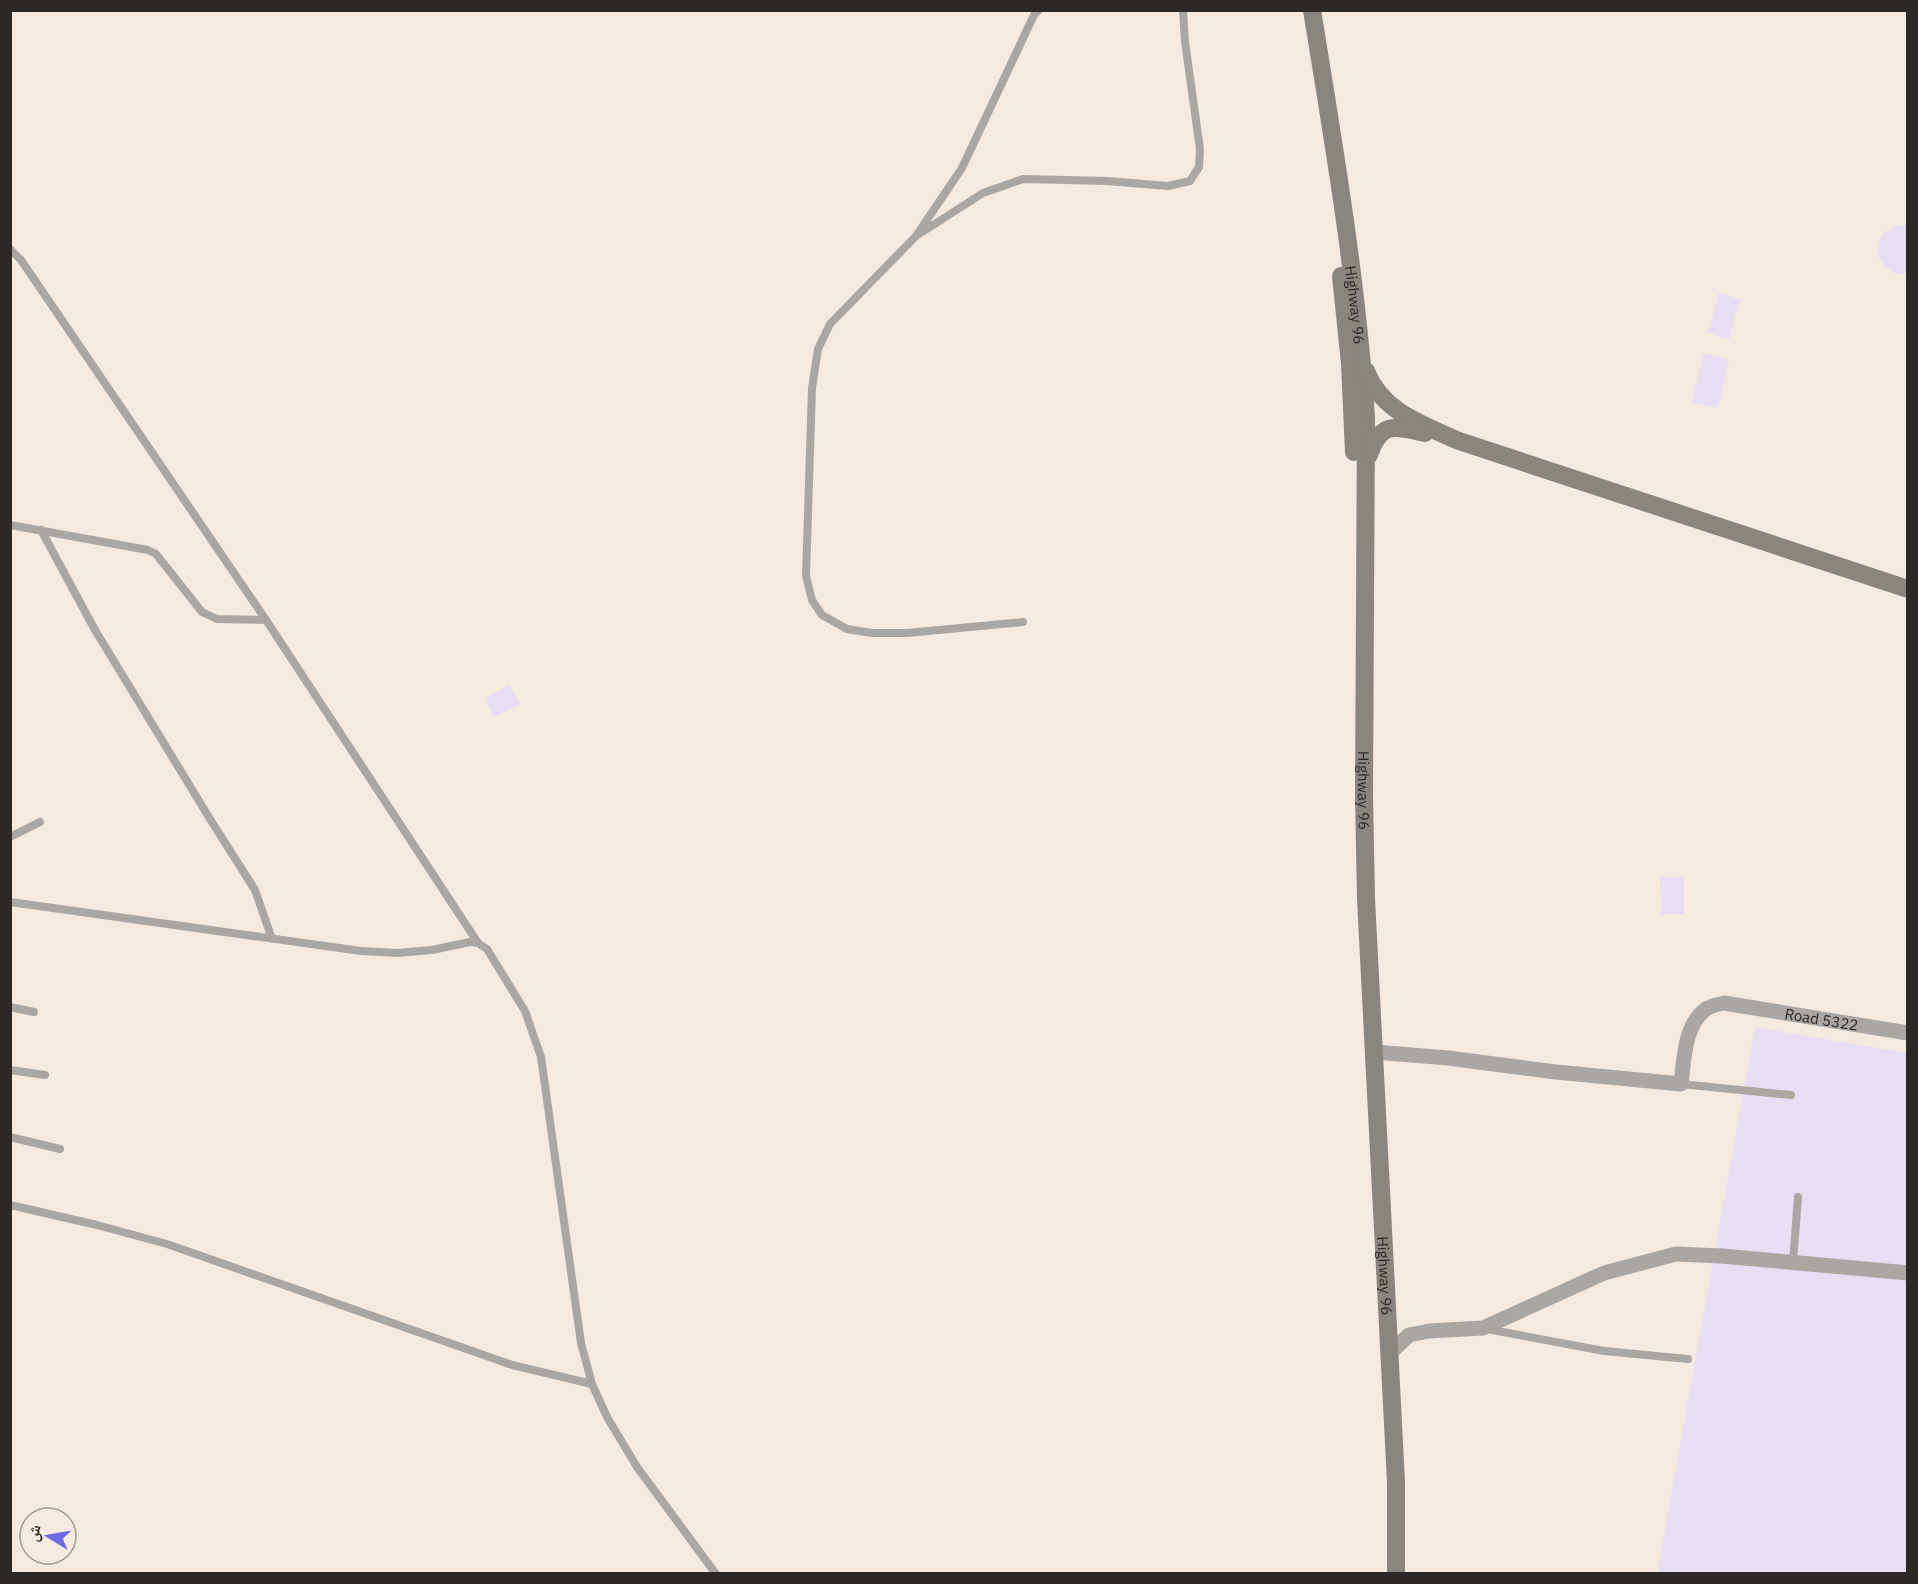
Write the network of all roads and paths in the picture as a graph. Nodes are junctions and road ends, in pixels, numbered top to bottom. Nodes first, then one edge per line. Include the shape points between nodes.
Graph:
1 (1039, 10) edge
2 (1183, 10) edge
3 (1299, 10) edge
4 (1312, 10) edge
5 (916, 236) junction
6 (10, 249) edge
7 (1363, 361) junction
8 (1459, 441) junction
9 (1366, 464) junction
10 (10, 525) edge
11 (41, 530) junction
12 (1908, 589) edge
13 (266, 620) junction
14 (1023, 622) dead end
15 (40, 822) dead end
16 (10, 837) edge
17 (10, 902) edge
18 (272, 939) junction
19 (478, 943) junction
20 (10, 1007) edge
21 (34, 1012) dead end
22 (1908, 1033) edge
23 (1375, 1052) junction
24 (10, 1070) edge
25 (45, 1075) dead end
26 (1681, 1084) junction
27 (1791, 1095) dead end
28 (10, 1137) edge
29 (60, 1149) dead end
30 (1798, 1197) dead end
31 (10, 1205) edge
32 (1793, 1262) junction
33 (1908, 1273) edge
34 (1483, 1328) junction
35 (1390, 1353) junction
36 (1688, 1359) dead end
37 (592, 1384) junction
38 (1396, 1573) edge
39 (716, 1574) edge
40 (1385, 1574) edge
41 (1404, 1574) edge

1 - 5 lane via 962,168
2 - 5 lane via 1200,149 1199,167 1190,181 1168,186 1023,179 983,193
3 - 40 street, Highway 96 via 1339,260 1353,418 1356,898 1367,1083
4 - 7 street, Highway 96
5 - 14 lane via 830,324 818,349 809,446 806,576 812,600 822,615 848,629 872,633
6 - 13 lane
7 - 8 street via 1372,386 1385,401 1409,419
7 - 9 street, Highway 96
8 - 9 street via 1393,428 1375,438
8 - 12 street
9 - 23 street, Highway 96 via 1364,807
10 - 11 lane
11 - 13 lane via 148,550 156,554 202,612 217,619
11 - 18 lane via 95,630 255,890
13 - 19 lane
15 - 16 lane
17 - 18 lane
18 - 19 lane via 397,953
19 - 37 lane via 494,959 525,1011 542,1057 581,1343
20 - 21 lane
22 - 26 street, Road 5322 via 1724,1003 1706,1009 1692,1026
23 - 26 street
23 - 35 street, Highway 96
24 - 25 lane
26 - 27 lane
28 - 29 lane
30 - 32 lane
31 - 37 lane via 167,1245 512,1365
32 - 33 street
32 - 34 street via 1676,1254 1604,1273
34 - 35 street via 1408,1335
34 - 36 lane via 1604,1351
35 - 38 street, Highway 96
37 - 39 lane via 637,1467
38 - 41 lane

